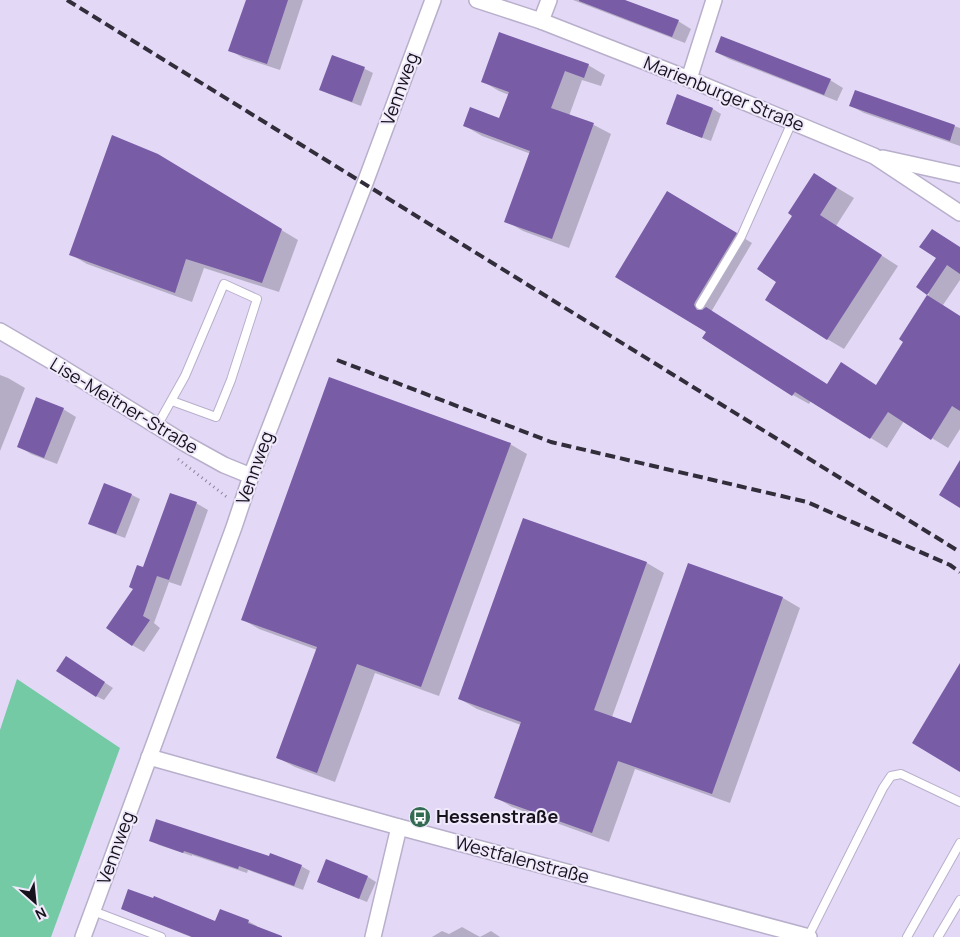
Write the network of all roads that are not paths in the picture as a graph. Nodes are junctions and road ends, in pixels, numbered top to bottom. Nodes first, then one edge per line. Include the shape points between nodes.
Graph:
1 (433, 0) edge
2 (477, 0) edge
3 (548, 0) edge
4 (714, 0) edge
5 (540, 21) junction
6 (689, 79) junction
7 (792, 122) junction
8 (874, 156) junction
9 (958, 169) edge
10 (960, 213) edge
11 (700, 305) dead end
12 (0, 331) edge
13 (172, 401) junction
14 (157, 426) junction
15 (251, 476) junction
16 (148, 757) junction
17 (960, 802) edge
18 (399, 827) junction
19 (960, 843) edge
20 (960, 900) edge
21 (93, 911) junction
22 (82, 937) edge
23 (161, 937) edge
24 (373, 937) edge
25 (809, 937) edge
26 (907, 937) edge
27 (938, 937) edge

1 - 15 street, Vennweg
2 - 5 street, Marienburger Straße
3 - 5 street
4 - 6 street
5 - 6 street, Marienburger Straße
6 - 7 street, Marienburger Straße
7 - 8 street, Marienburger Straße
7 - 11 lane via 741,237
8 - 9 street
8 - 10 street, Marienburger Straße
12 - 14 street, Lise-Meitner-Straße
13 - 13 lane via 224,284 258,299 216,417
13 - 14 lane
14 - 15 street, Lise-Meitner-Straße via 224,465
15 - 16 street, Vennweg
16 - 18 street, Westfalenstraße
16 - 21 street, Vennweg
17 - 25 lane via 901,774 891,776
18 - 24 street
18 - 25 street, Westfalenstraße
19 - 26 lane
20 - 27 lane
21 - 22 street, Vennweg
21 - 23 lane

